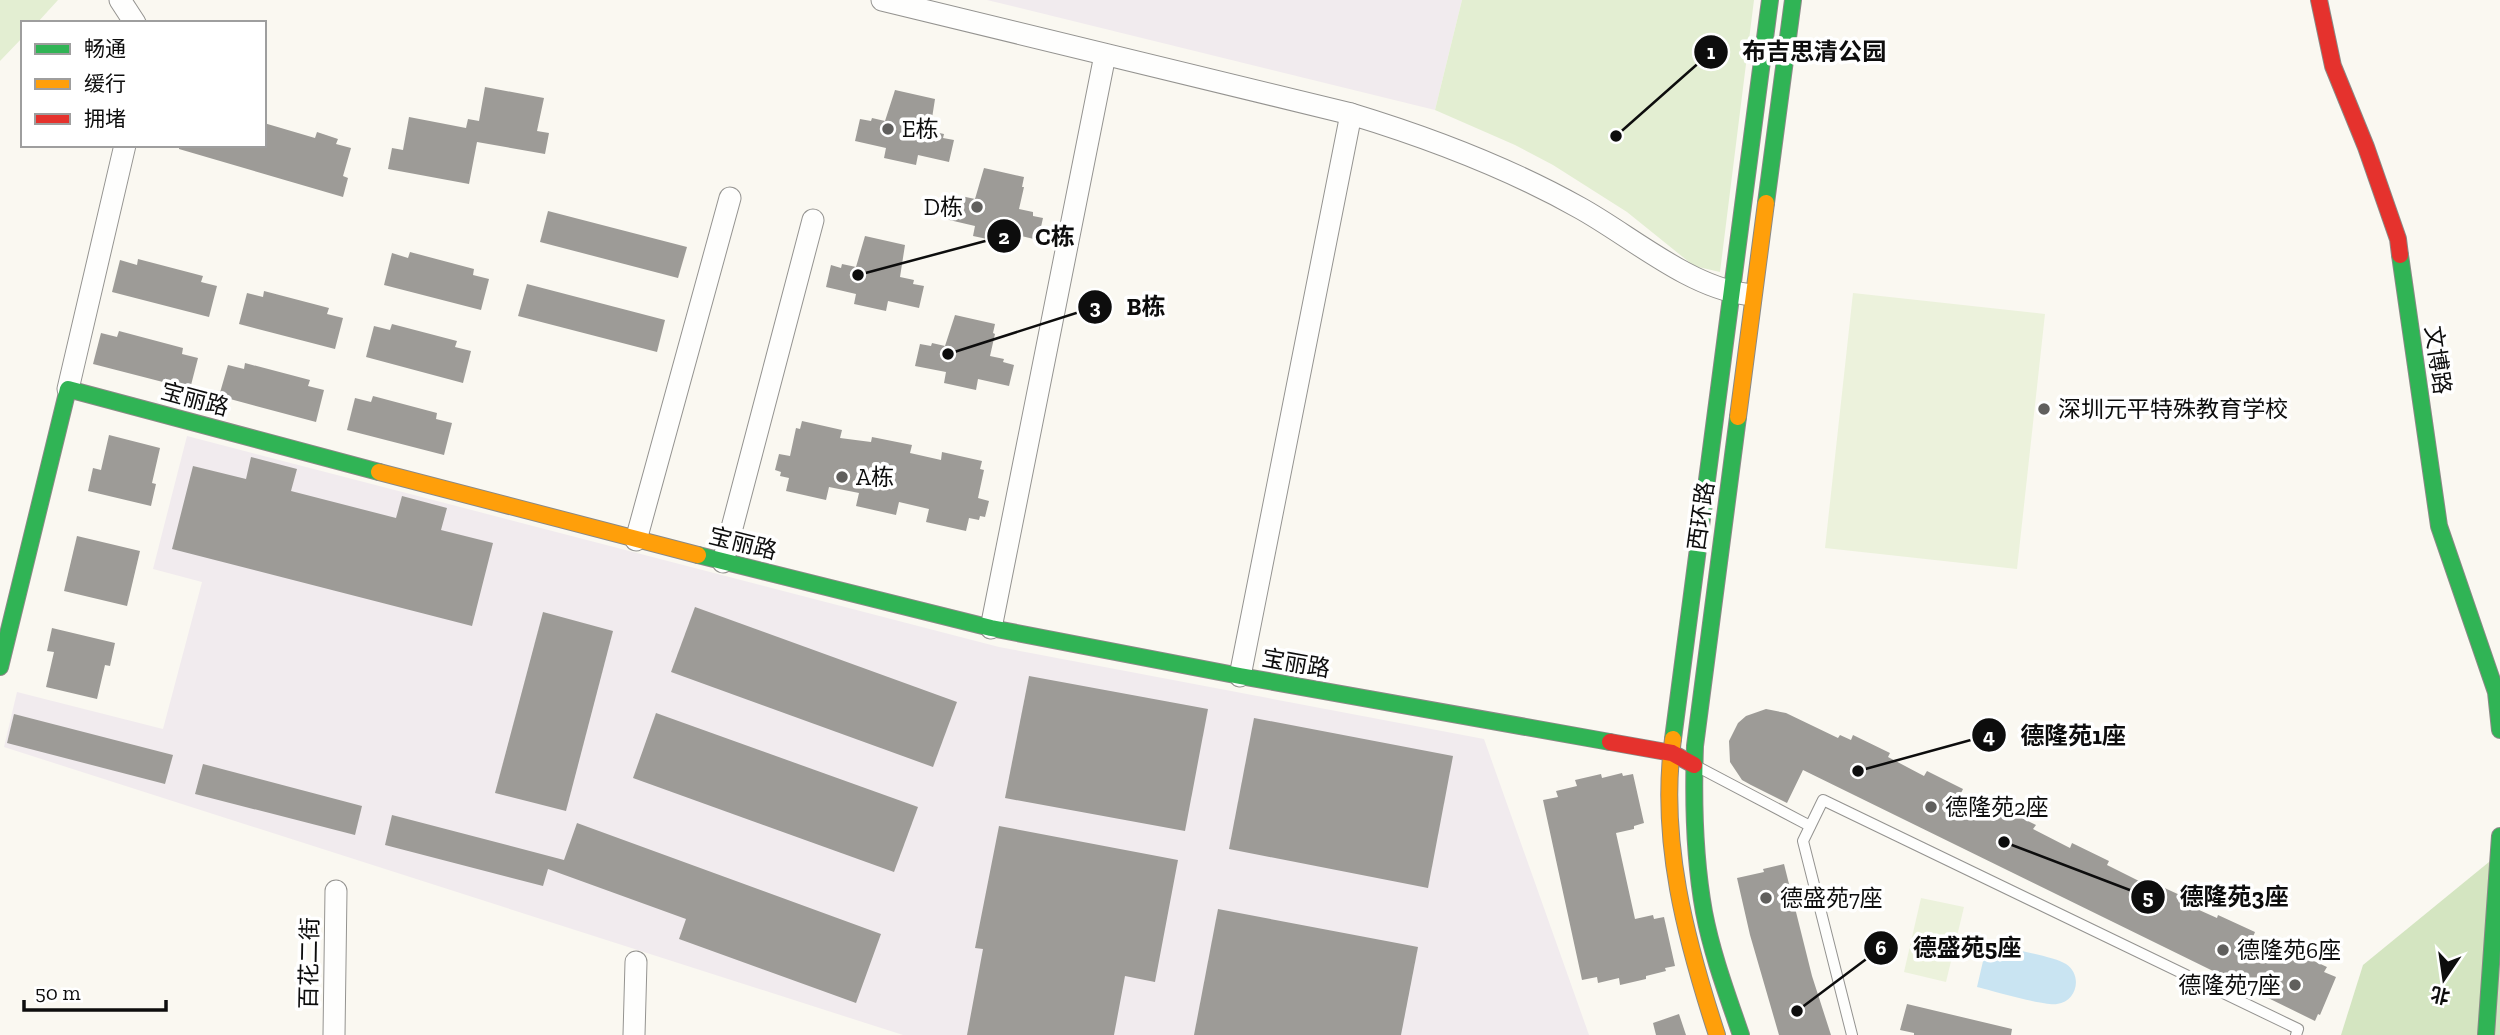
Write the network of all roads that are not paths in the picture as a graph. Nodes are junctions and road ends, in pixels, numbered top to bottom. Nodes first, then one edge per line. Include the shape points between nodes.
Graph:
1 (120, 0) edge
2 (882, 0) edge
3 (1770, 0) edge
4 (1793, 0) edge
5 (2319, 0) edge
6 (134, 21) edge
7 (1105, 55) junction
8 (1351, 114) junction
9 (125, 147) edge
10 (730, 198) dead end
11 (813, 220) dead end
12 (1731, 292) junction
13 (1754, 295) junction
14 (68, 389) junction
15 (636, 540) junction
16 (723, 562) junction
17 (991, 628) junction
18 (0, 667) edge
19 (1240, 676) junction
20 (2500, 730) edge
21 (1672, 753) junction
22 (1694, 765) junction
23 (1810, 826) junction
24 (2500, 836) edge
25 (336, 891) dead end
26 (636, 962) dead end
27 (334, 1035) edge
28 (634, 1035) edge
29 (1717, 1035) edge
30 (1741, 1035) edge
31 (1852, 1035) edge
32 (2296, 1035) edge
33 (2486, 1035) edge

1 - 6 street
2 - 7 street
3 - 12 street, 西环路
4 - 13 street, 西环路
5 - 20 street, 文博路 via 2333,66 2398,239 2439,526 2496,692
7 - 8 street
7 - 17 street
8 - 12 street via 1422,136 1524,179 1579,207 1682,273
8 - 19 street
9 - 14 street
10 - 15 street
11 - 16 street
12 - 13 street
12 - 21 street, 西环路
13 - 22 street, 西环路
14 - 15 street, 宝丽路
14 - 18 street
15 - 16 street, 宝丽路
16 - 17 street, 宝丽路
17 - 19 street, 宝丽路
19 - 21 street, 宝丽路
21 - 22 street, 宝丽路
21 - 29 street, 西环路 via 1671,824 1679,902
22 - 23 lane
22 - 30 street, 西环路 via 1693,822 1702,898
23 - 31 lane via 1803,841
23 - 32 lane via 1822,800 2298,1029
24 - 33 street
25 - 27 street, 百花二街
26 - 28 street

